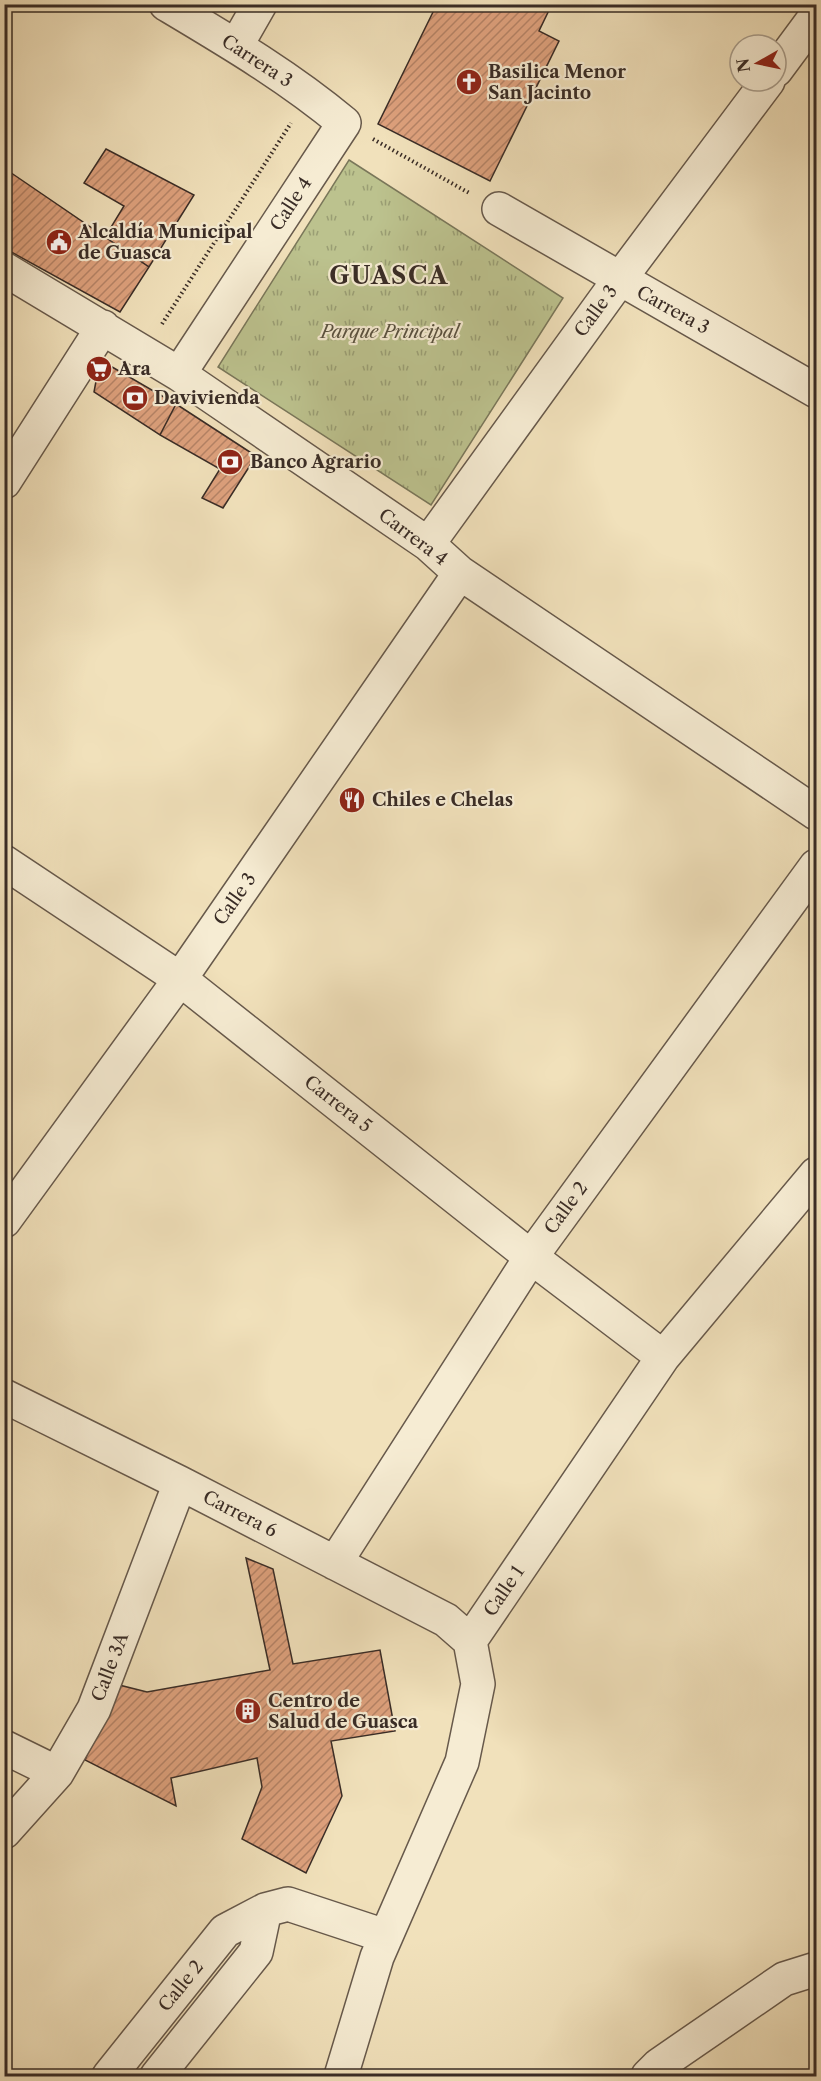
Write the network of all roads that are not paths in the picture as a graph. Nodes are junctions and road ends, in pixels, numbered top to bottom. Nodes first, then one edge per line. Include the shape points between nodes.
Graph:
1 (166, 4) edge
2 (260, 4) edge
3 (816, 16) edge
4 (236, 46) junction
5 (788, 54) edge
6 (759, 93) edge
7 (344, 123) joint
8 (499, 209) road end
9 (4, 269) edge
10 (619, 280) junction
11 (103, 327) junction
12 (179, 374) junction
13 (816, 391) edge
14 (4, 482) edge
15 (428, 544) junction
16 (460, 573) junction
17 (816, 813) edge
18 (4, 862) edge
19 (816, 866) edge
20 (180, 979) junction
21 (816, 1174) edge
22 (4, 1221) edge
23 (531, 1257) junction
24 (663, 1357) junction
25 (4, 1396) edge
26 (180, 1483) junction
27 (335, 1563) junction
28 (470, 1641) junction
29 (4, 1747) edge
30 (57, 1773) junction
31 (4, 1832) edge
32 (265, 1910) junction
33 (385, 1936) junction
34 (816, 1969) edge
35 (109, 2076) edge
36 (157, 2076) edge
37 (341, 2076) edge
38 (648, 2076) edge

1 - 4 street, Carrera 3
2 - 4 street
3 - 5 street
4 - 7 street, Carrera 3 via 309,94
6 - 10 street, Calle 3
7 - 12 street, Calle 4
8 - 10 street, Carrera 3
9 - 11 street, Carrera 4
10 - 13 street, Carrera 3
10 - 15 street, Calle 3
11 - 12 street, Carrera 4
11 - 14 street
12 - 15 street, Carrera 4
15 - 16 street, Carrera 4
16 - 17 street, Carrera 4
16 - 20 street, Calle 3
18 - 20 street, Carrera 5
19 - 23 street, Calle 2
20 - 22 street, Calle 3
20 - 23 street, Carrera 5
21 - 24 street, Calle 1
23 - 24 street, Carrera 5
23 - 27 street, Calle 2
24 - 28 street, Calle 1
25 - 26 street, Carrera 6
26 - 27 street, Carrera 6
26 - 30 street, Calle 3A via 93,1709
27 - 28 street, Carrera 6 via 446,1620
28 - 33 street via 478,1684 462,1762
29 - 30 street
30 - 31 street, Calle 3A
32 - 33 street, Calle 2 via 288,1904
32 - 35 street, Calle 2 via 225,1931
32 - 36 street, Calle 2 via 256,1952
33 - 37 street
34 - 38 street via 784,1979

